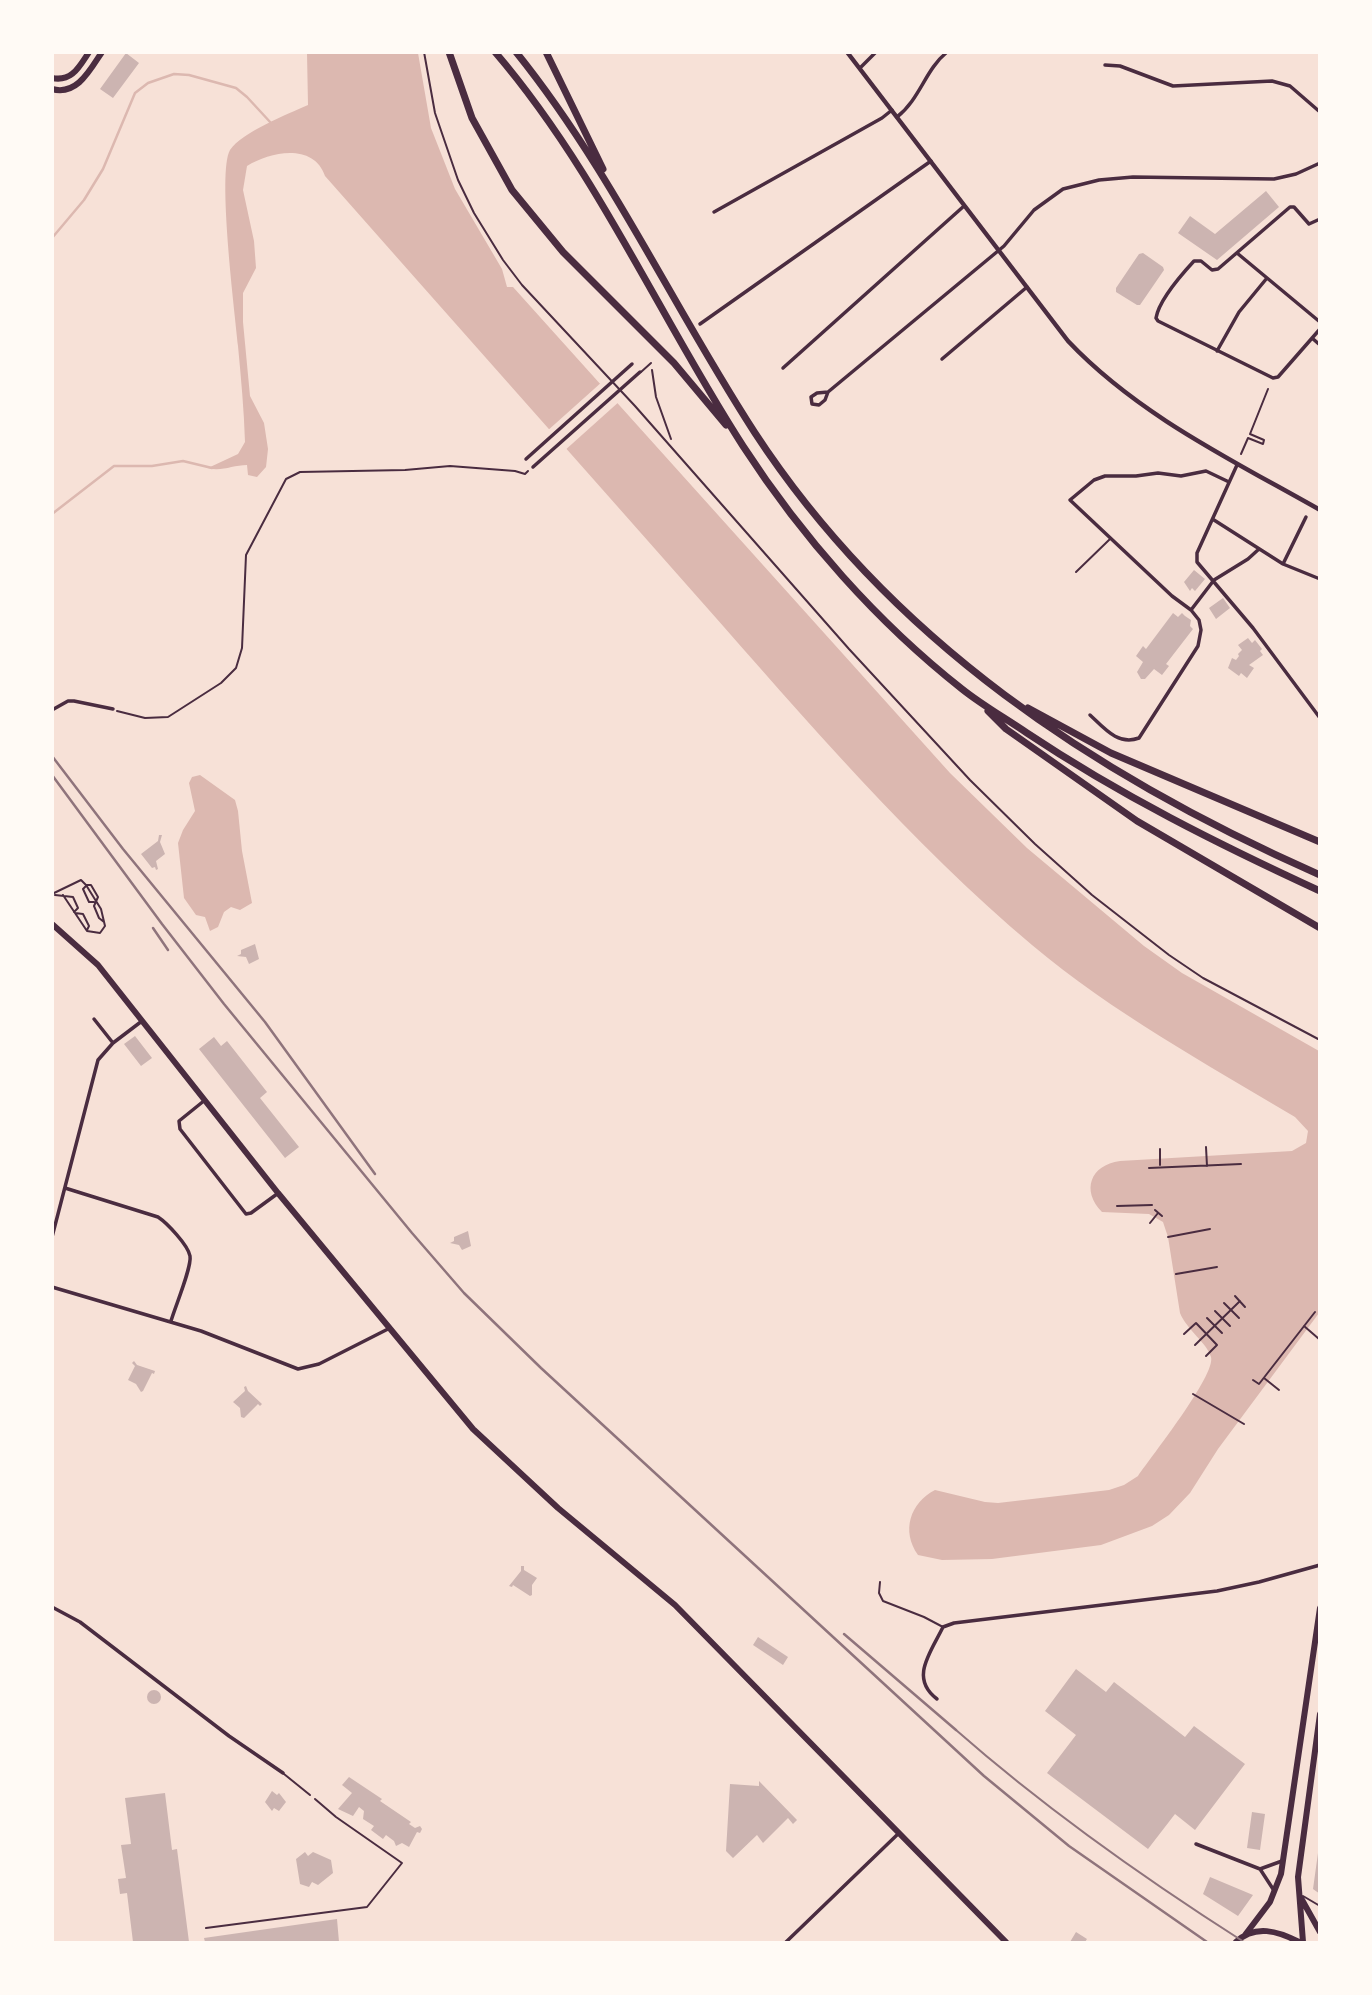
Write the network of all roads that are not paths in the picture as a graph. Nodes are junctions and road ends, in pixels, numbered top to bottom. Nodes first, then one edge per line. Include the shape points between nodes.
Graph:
1 (89, 52) edge
2 (102, 52) edge
3 (424, 52) edge
4 (449, 52) edge
5 (495, 52) edge
6 (516, 52) edge
7 (546, 52) edge
8 (847, 52) edge
9 (876, 52) edge
10 (947, 52) edge
11 (1105, 65) dead end
12 (860, 68) junction
13 (52, 78) edge
14 (52, 89) edge
15 (892, 110) junction
16 (1320, 112) edge
17 (897, 117) junction
18 (931, 161) junction
19 (1320, 163) edge
20 (610, 185) junction
21 (964, 205) junction
22 (714, 212) dead end
23 (1319, 221) edge
24 (999, 250) junction
25 (1237, 253) junction
26 (1267, 278) junction
27 (1027, 287) junction
28 (1320, 322) edge
29 (700, 324) dead end
30 (1320, 329) edge
31 (1312, 338) junction
32 (1320, 345) edge
33 (1217, 351) junction
34 (942, 359) dead end
35 (651, 363) road end
36 (632, 364) dead end
37 (783, 368) dead end
38 (640, 372) joint
39 (828, 392) junction
40 (744, 447) junction
41 (526, 459) dead end
42 (1237, 465) junction
43 (533, 467) dead end
44 (1229, 482) junction
45 (1320, 510) edge
46 (1306, 517) dead end
47 (1213, 520) junction
48 (1110, 538) junction
49 (1259, 549) junction
50 (1283, 564) junction
51 (1076, 572) dead end
52 (1320, 579) edge
53 (1214, 580) junction
54 (1191, 610) junction
55 (1006, 695) junction
56 (983, 705) junction
57 (113, 709) road end
58 (52, 710) edge
59 (1090, 715) dead end
60 (1320, 718) edge
61 (1320, 842) edge
62 (1320, 875) edge
63 (1320, 891) edge
64 (52, 895) edge
65 (62, 895) junction
66 (74, 913) junction
67 (52, 924) edge
68 (1320, 928) edge
69 (87, 931) junction
70 (94, 1019) dead end
71 (142, 1021) junction
72 (1320, 1040) edge
73 (113, 1043) junction
74 (205, 1100) junction
75 (65, 1188) junction
76 (278, 1193) junction
77 (52, 1237) edge
78 (52, 1287) edge
79 (171, 1321) junction
80 (388, 1329) junction
81 (1193, 1394) dead end
82 (1244, 1424) dead end
83 (1320, 1565) edge
84 (880, 1582) dead end
85 (52, 1607) edge
86 (1320, 1608) edge
87 (943, 1628) junction
88 (937, 1699) dead end
89 (1320, 1714) edge
90 (283, 1773) joint
91 (310, 1795) dead end
92 (315, 1799) dead end
93 (899, 1833) junction
94 (1196, 1844) dead end
95 (1284, 1860) junction
96 (1260, 1869) junction
97 (1275, 1892) junction
98 (1298, 1893) junction
99 (1320, 1906) edge
100 (206, 1928) dead end
101 (1320, 1932) edge
102 (1245, 1935) junction
103 (786, 1942) edge
104 (1006, 1942) edge
105 (1236, 1942) edge
106 (1301, 1942) edge

1 - 13 main road via 66,78
2 - 14 main road via 78,85
3 - 72 lane via 435,113 458,180 494,247 522,285 849,649 962,772 1060,867 1203,978
4 - 40 highway via 472,118 512,190 563,252 674,363
5 - 40 highway via 579,167
6 - 20 highway
7 - 20 highway
8 - 12 street
9 - 12 street
10 - 17 street
11 - 16 street via 1174,86 1283,82
12 - 15 street
15 - 17 street
15 - 22 street
17 - 18 street
18 - 21 street
18 - 29 street
19 - 24 street via 1274,179 1133,177 1085,182 1045,201
20 - 55 highway via 702,347 779,469 832,537 897,605
21 - 24 street
21 - 37 street
23 - 25 street via 1309,223 1290,207
24 - 27 street
24 - 39 street
25 - 26 street
25 - 33 street via 1215,271 1194,261 1156,313 1158,321
26 - 28 street
26 - 33 street via 1239,312
27 - 34 street
27 - 42 street via 1068,341 1106,377
30 - 31 street
31 - 32 street
31 - 33 street via 1273,379
35 - 38 lane
36 - 41 street
38 - 43 street
39 - 39 street via 811,397 812,404 819,405
40 - 56 highway via 796,519 857,591 927,660
42 - 44 street
42 - 45 street
44 - 47 street
44 - 48 street via 1206,471 1094,480 1070,500
46 - 50 street
47 - 49 street
47 - 53 street via 1196,558
48 - 51 lane
48 - 54 street
49 - 50 street
49 - 53 street
50 - 52 street
53 - 54 street
53 - 60 street
54 - 59 street via 1200,625 1198,646 1139,738 1115,737
55 - 61 highway via 1111,753
55 - 62 highway via 1101,763
56 - 63 highway via 1128,796 1219,845
56 - 68 highway via 1006,729 1137,821
57 - 58 street via 68,701
64 - 65 lane
64 - 69 lane via 81,880 86,885 99,918 105,922 100,933
65 - 66 lane
65 - 66 lane via 73,897 78,908
66 - 69 lane
66 - 69 lane via 83,914
67 - 71 main road via 98,965
70 - 73 street
71 - 73 street
71 - 74 main road
73 - 75 street via 95,1068
74 - 76 main road
74 - 76 street via 179,1121 180,1129 246,1214
75 - 77 street
75 - 79 street via 158,1217 187,1249 190,1260
76 - 80 main road
78 - 79 street
79 - 80 street via 298,1369 314,1366
80 - 93 main road via 488,1445 675,1605
81 - 82 lane
83 - 87 street via 1217,1591 966,1620
84 - 87 lane via 883,1601
85 - 90 street via 80,1622
86 - 95 main road
87 - 88 street via 922,1678
89 - 98 main road
90 - 91 lane
92 - 100 lane via 402,1863 368,1907
93 - 103 street
93 - 104 main road
94 - 96 street
95 - 96 street
95 - 97 main road
96 - 97 street
97 - 102 main road
98 - 99 lane
98 - 101 main road
98 - 106 main road
102 - 105 main road
102 - 106 main road via 1258,1930 1277,1932

